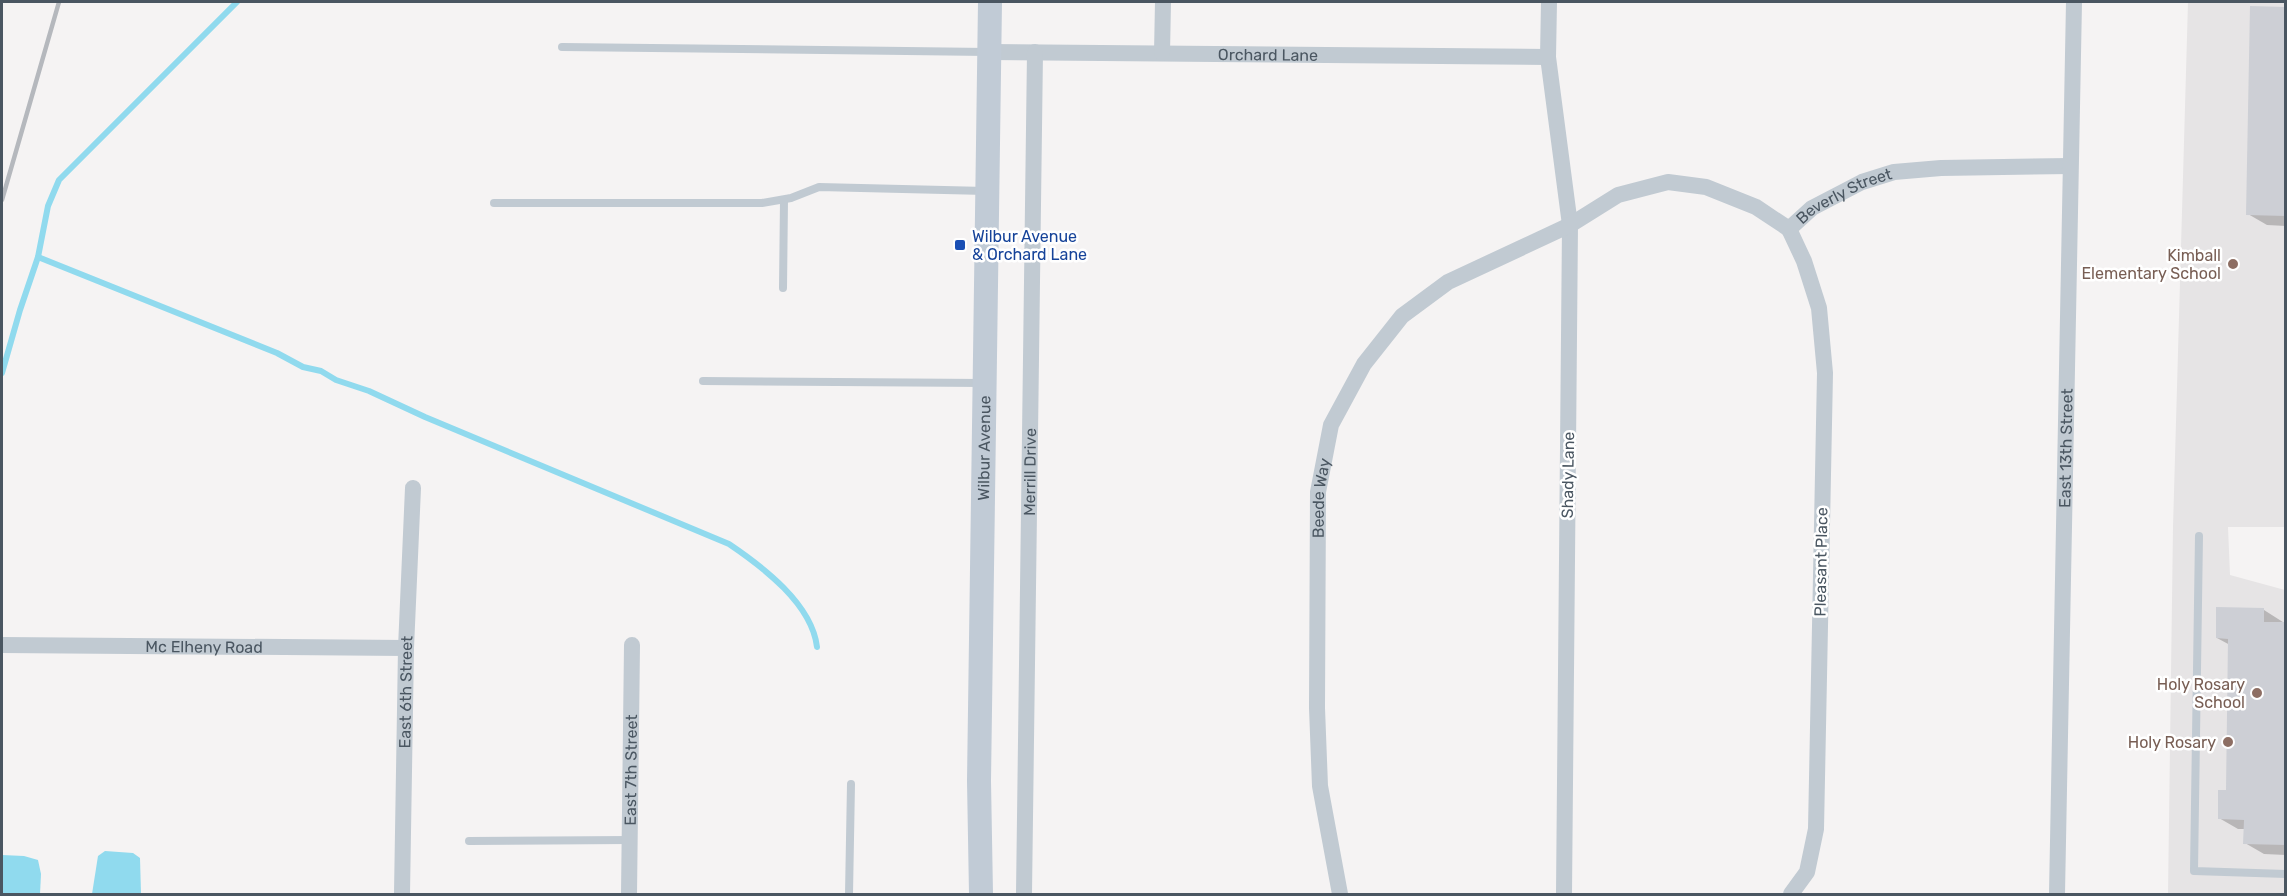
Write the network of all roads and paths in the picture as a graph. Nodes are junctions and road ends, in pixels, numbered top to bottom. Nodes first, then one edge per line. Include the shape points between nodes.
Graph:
1 (990, 2) edge
2 (1163, 2) edge
3 (1549, 2) edge
4 (2074, 2) edge
5 (562, 47) dead end
6 (989, 52) junction
7 (1035, 52) junction
8 (1162, 53) junction
9 (1548, 57) junction
10 (2070, 166) junction
11 (987, 192) junction
12 (784, 200) junction
13 (494, 203) dead end
14 (1570, 225) junction
15 (1789, 229) junction
16 (783, 288) dead end
17 (703, 381) dead end
18 (984, 383) junction
19 (413, 488) dead end
20 (2199, 536) dead end
21 (2, 645) edge
22 (632, 645) dead end
23 (406, 648) junction
24 (851, 784) dead end
25 (629, 840) junction
26 (469, 841) dead end
27 (2286, 874) edge
28 (402, 894) edge
29 (629, 894) edge
30 (849, 894) edge
31 (981, 894) edge
32 (1024, 894) edge
33 (1340, 894) edge
34 (1564, 894) edge
35 (1791, 894) edge
36 (2057, 894) edge

1 - 6 main road, Wilbur Avenue
2 - 8 street
3 - 9 street, Shady Lane
4 - 10 street, East 13th Street
5 - 6 lane
6 - 7 street, Orchard Lane
6 - 11 main road, Wilbur Avenue
7 - 8 street, Orchard Lane
7 - 32 street, Merrill Drive
8 - 9 street, Orchard Lane
9 - 14 street, Shady Lane
10 - 15 street, Beverly Street via 1894,172 1862,182 1812,208
10 - 36 street, East 13th Street
11 - 12 lane via 819,187
11 - 18 main road, Wilbur Avenue
12 - 13 lane
12 - 16 lane
14 - 15 street, Beverly Street via 1618,195 1668,182 1706,187 1756,207
14 - 33 street, Beede Way via 1448,282 1402,316 1364,364 1331,424 1318,492 1317,708 1320,786
14 - 34 street, Shady Lane
15 - 35 street, Pleasant Place via 1819,308 1825,374 1816,829 1807,872
17 - 18 lane
18 - 31 main road, Wilbur Avenue
19 - 23 street, East 6th Street
20 - 27 lane via 2194,871
21 - 23 street, Mc Elheny Road
22 - 25 street, East 7th Street
23 - 28 street, East 6th Street
24 - 30 lane
25 - 26 lane
25 - 29 street, East 7th Street

